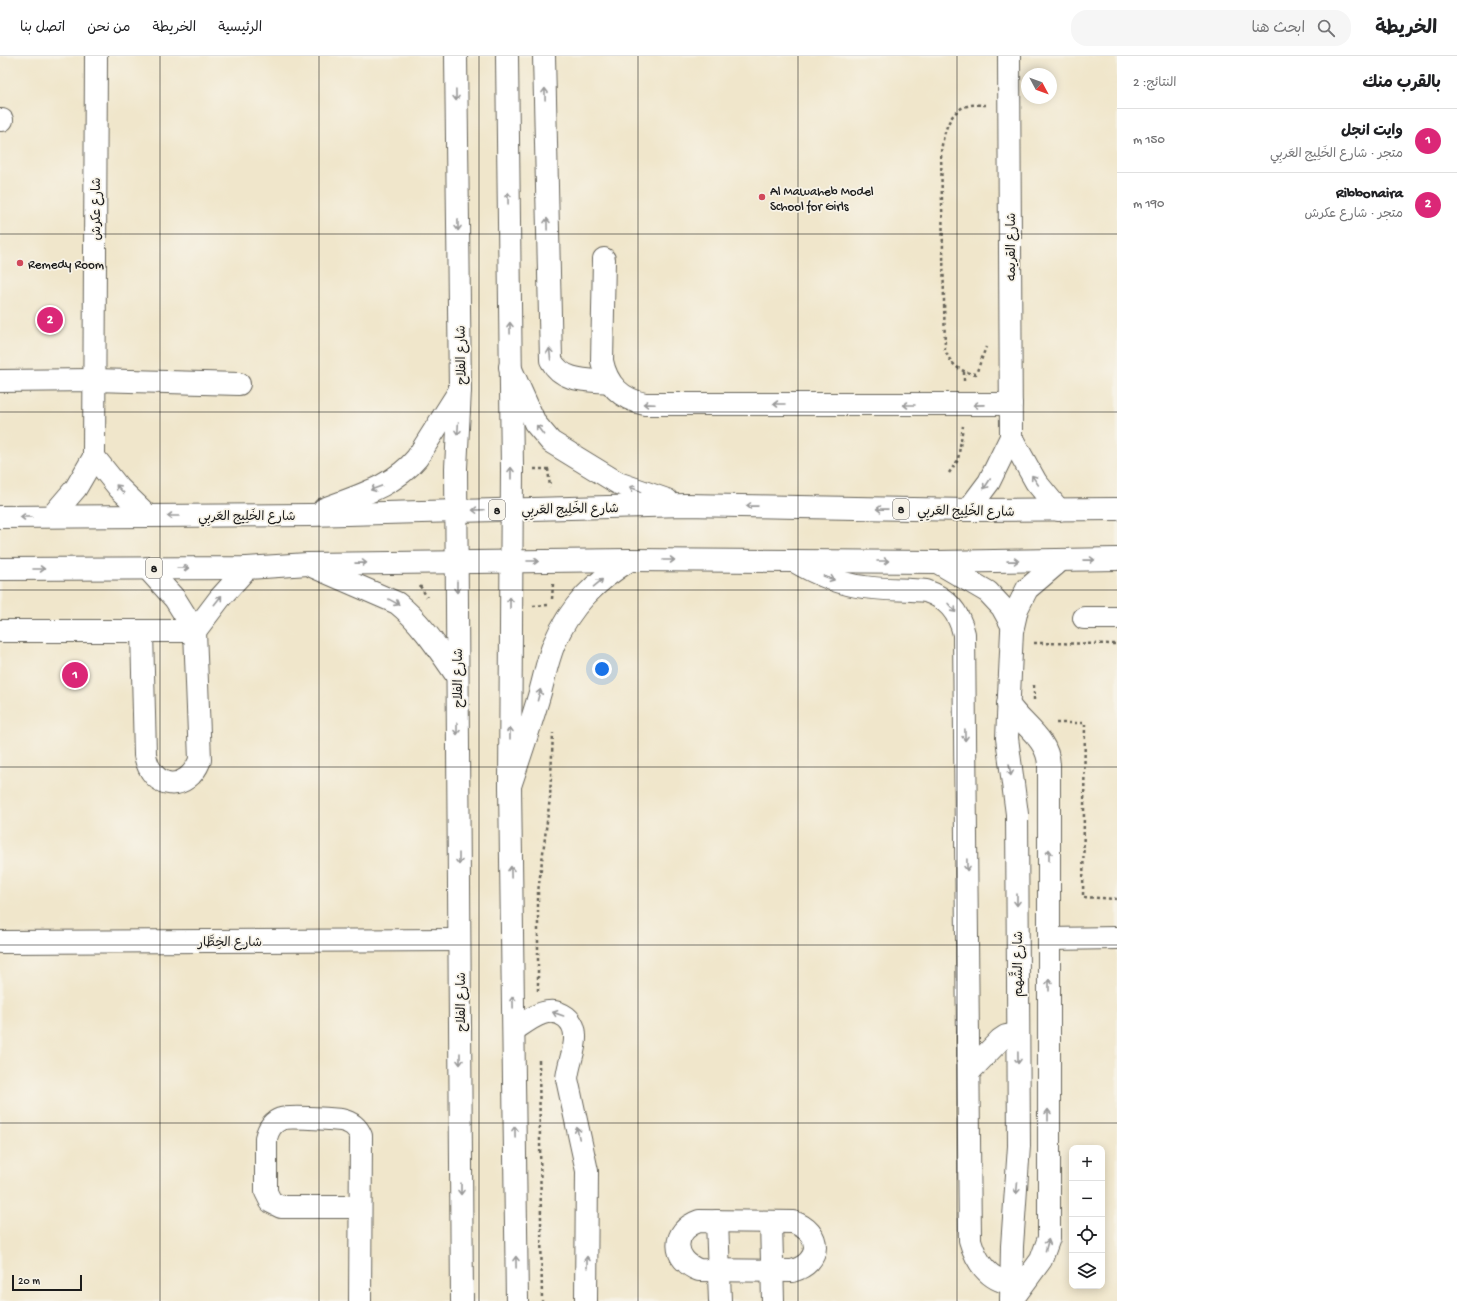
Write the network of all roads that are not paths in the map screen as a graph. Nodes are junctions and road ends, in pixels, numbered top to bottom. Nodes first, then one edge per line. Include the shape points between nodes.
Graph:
1 (96, 56) edge
2 (456, 56) edge
3 (507, 56) edge
4 (544, 56) edge
5 (1009, 56) edge
6 (604, 260) dead end
7 (510, 367) junction
8 (94, 380) junction
9 (0, 381) edge
10 (609, 382) junction
11 (239, 384) dead end
12 (460, 390) junction
13 (1011, 404) junction
14 (1011, 437) junction
15 (94, 457) junction
16 (685, 505) junction
17 (511, 509) junction
18 (968, 510) junction
19 (1059, 510) junction
20 (1117, 510) edge
21 (456, 511) junction
22 (310, 515) junction
23 (52, 516) junction
24 (148, 516) junction
25 (0, 517) edge
26 (1117, 559) edge
27 (630, 560) junction
28 (1061, 560) junction
29 (511, 561) junction
30 (794, 561) junction
31 (457, 562) junction
32 (937, 562) junction
33 (308, 564) junction
34 (147, 568) junction
35 (246, 568) junction
36 (0, 569) edge
37 (1084, 618) dead end
38 (1117, 618) edge
39 (0, 631) edge
40 (142, 631) junction
41 (195, 631) junction
42 (1021, 633) junction
43 (457, 676) junction
44 (1008, 704) junction
45 (1008, 750) junction
46 (1046, 750) junction
47 (510, 786) junction
48 (1049, 938) junction
49 (1117, 938) edge
50 (459, 940) junction
51 (0, 942) edge
52 (514, 1030) junction
53 (1018, 1034) junction
54 (969, 1072) junction
55 (360, 1207) junction
56 (717, 1221) junction
57 (771, 1222) junction
58 (1011, 1258) junction
59 (1036, 1266) junction
60 (719, 1270) junction
61 (771, 1271) junction
62 (1011, 1295) edge
63 (360, 1301) edge
64 (462, 1301) edge
65 (517, 1301) edge
66 (586, 1301) edge
67 (720, 1301) edge
68 (773, 1301) edge

1 - 8 main road, شارع عكرش
2 -> 12 main road, شارع الفلاح
7 -> 3 main road
10 -> 4 main road via 565,376 550,360
5 - 13 main road, شارع القريمه
6 - 10 main road via 602,361
16 -> 7 main road via 618,483 551,442 535,423
17 -> 7 main road
8 - 9 main road
8 - 11 main road
8 - 15 main road, شارع عكرش
13 -> 10 main road via 645,404 625,398
12 -> 21 main road, شارع الفلاح
12 -> 22 main road via 417,458 400,475 381,487
13 - 14 main road, شارع القريمه
14 -> 18 main road, شارع القريمه via 989,482
19 -> 14 main road, شارع القريمه via 1036,482
15 - 23 main road via 76,488
24 -> 15 main road via 119,488
16 - 17 main road, شارع الخَلِيج العَربِي / 8
18 -> 16 main road, شارع الخَلِيج العَربِي / 8
17 -> 21 main road, شارع الخَلِيج العَربِي / 8
17 - 29 main road
18 - 19 main road, شارع الخَلِيج العَربِي / 8
19 - 20 main road, شارع الخَلِيج العَربِي / 8
21 - 22 main road, شارع الخَلِيج العَربِي / 8
21 - 31 main road, شارع الفلاح
22 -> 24 main road, شارع الخَلِيج العَربِي / 8
23 - 24 main road, شارع الخَلِيج العَربِي / 8
23 -> 25 main road, شارع الخَلِيج العَربِي / 8
28 -> 26 main road, 8
29 -> 27 main road, 8
27 -> 30 main road, 8
47 -> 27 main road via 554,644 566,620 591,588
32 -> 28 main road, 8
28 - 42 main road, شارع الشَّهم via 1027,589 1017,609
29 - 31 main road, 8
47 -> 29 main road
30 -> 32 main road, 8
30 -> 54 main road via 810,571 845,584 921,590 935,594 957,613 962,627
33 -> 31 main road, 8
31 -> 43 main road, شارع الفلاح
32 - 42 main road via 988,592
33 - 35 main road, 8
33 -> 43 main road via 397,603 423,629
34 -> 35 main road, 8
36 -> 34 main road, 8
34 - 41 main road via 175,599
41 -> 35 main road
37 - 38 main road
39 - 40 main road
40 - 41 main road
40 - 41 main road via 147,767 154,777 176,784 187,780 196,771 200,760
42 - 44 main road, شارع الشَّهم
43 -> 50 main road, شارع الفلاح
44 - 45 main road, شارع الشَّهم
44 - 46 main road via 1021,722 1043,743
45 - 46 main road via 1012,745 1032,741
45 -> 53 main road, شارع الشَّهم via 1017,814
48 -> 46 main road via 1049,766
52 -> 47 main road
48 - 49 main road
59 -> 48 main road via 1045,1253 1049,1238
50 - 51 main road, شارع الخِطَّار
50 -> 64 main road, شارع الفلاح
65 -> 52 main road
66 -> 52 main road via 587,1171 567,1079 575,1032 569,1020 553,1011 538,1015
53 - 54 main road via 1000,1040
53 -> 58 main road, شارع الشَّهم via 1019,1151
54 - 62 main road via 970,1240 977,1260 988,1273 1002,1282
55 - 55 main road via 281,1208 271,1202 266,1192 266,1138 272,1125 282,1118 341,1120 354,1125 361,1136
55 - 63 main road
56 - 57 main road
56 - 60 main road
56 - 60 main road via 699,1221 691,1224 684,1230 678,1245 684,1261 691,1267 699,1270
57 - 61 main road
57 - 61 main road via 793,1222 803,1225 811,1232 815,1242 810,1262 802,1269
58 - 59 main road via 1022,1267
58 - 62 main road, شارع الشَّهم
59 - 62 main road
60 - 61 main road
60 - 67 main road
61 - 68 main road

